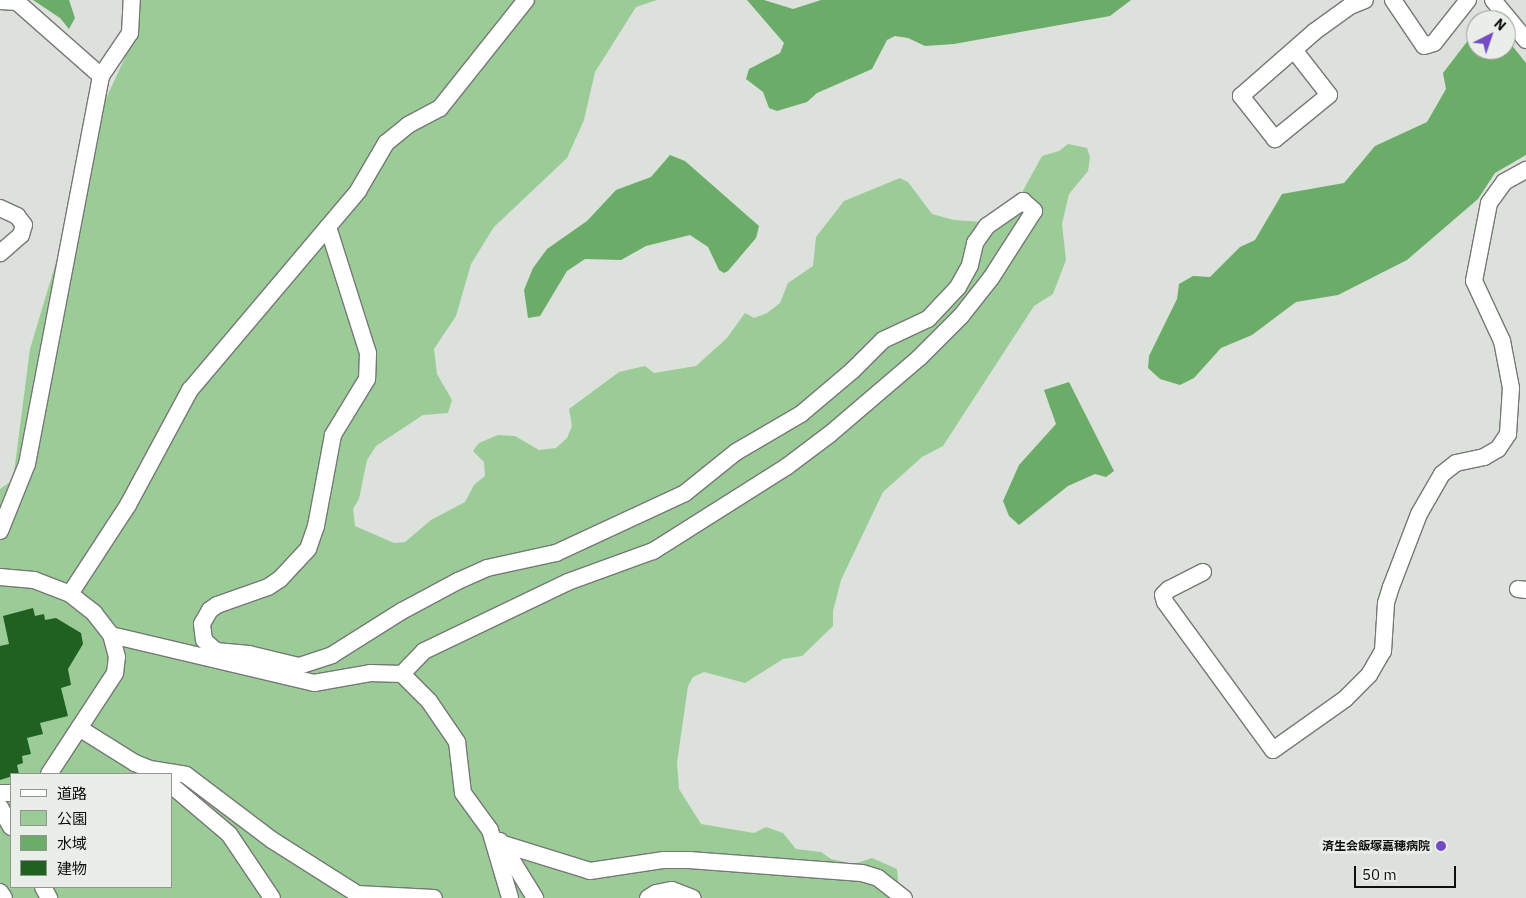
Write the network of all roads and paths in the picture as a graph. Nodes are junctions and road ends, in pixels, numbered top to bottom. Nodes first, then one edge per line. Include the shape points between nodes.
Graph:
1 (132, 0) edge
2 (526, 0) edge
3 (1365, 0) edge
4 (1393, 0) edge
5 (1468, 0) edge
6 (0, 1) edge
7 (1497, 2) edge
8 (1526, 40) edge
9 (1294, 50) dead end
10 (101, 76) junction
11 (1526, 170) edge
12 (0, 208) edge
13 (328, 227) junction
14 (0, 253) edge
15 (0, 531) edge
16 (1203, 572) dead end
17 (0, 577) edge
18 (70, 594) junction
19 (111, 635) junction
20 (246, 660) junction
21 (402, 674) junction
22 (79, 728) junction
23 (161, 772) edge
24 (50, 773) edge
25 (172, 773) edge
26 (172, 786) edge
27 (0, 807) edge
28 (10, 825) edge
29 (490, 830) junction
30 (503, 844) junction
31 (0, 892) edge
32 (4, 898) edge
33 (272, 898) edge
34 (434, 898) edge
35 (510, 898) edge
36 (536, 898) edge
37 (648, 898) edge
38 (692, 898) edge
39 (904, 898) edge

1 - 10 street via 130,33
2 - 13 street via 440,108 408,125 386,143 358,191
3 - 9 street via 1350,6 1314,32 1241,96 1275,140 1329,95
4 - 5 street via 1424,46 1434,43
6 - 10 street via 17,2
7 - 8 street
10 - 15 street via 27,464
11 - 16 street via 1504,182 1489,203 1474,281 1502,341 1511,388 1508,434 1498,449 1456,463 1442,474 1420,514 1391,587 1386,603 1383,651 1369,675 1345,699 1273,750 1164,602 1163,595 1168,589
12 - 14 street via 17,216 24,225 22,235
13 - 18 street via 190,390 128,505
13 - 20 street via 368,353 367,380 333,435 316,526 308,549 292,569 268,587 217,605 204,616 204,640 216,651
17 - 18 street via 34,580
18 - 19 street via 94,614
19 - 20 street
19 - 22 street via 117,657 115,672
20 - 21 street via 314,683 370,673
20 - 21 street via 299,666 315,662 458,581 487,568 556,553 685,493 736,452 801,414 883,340 928,319 958,288 970,265 980,233 1021,202 1033,207 1032,216 961,316 919,358 786,467 653,551 568,582 424,651
21 - 29 street via 429,701 457,742 464,793
22 - 23 street via 122,756
22 - 24 street
25 - 34 street via 186,775 272,840 357,894
26 - 33 street via 230,834
27 - 28 street
29 - 30 street
29 - 35 street
30 - 36 street
30 - 39 street via 590,872 664,860 689,860 862,873 878,878
31 - 32 street
37 - 38 street via 672,890

